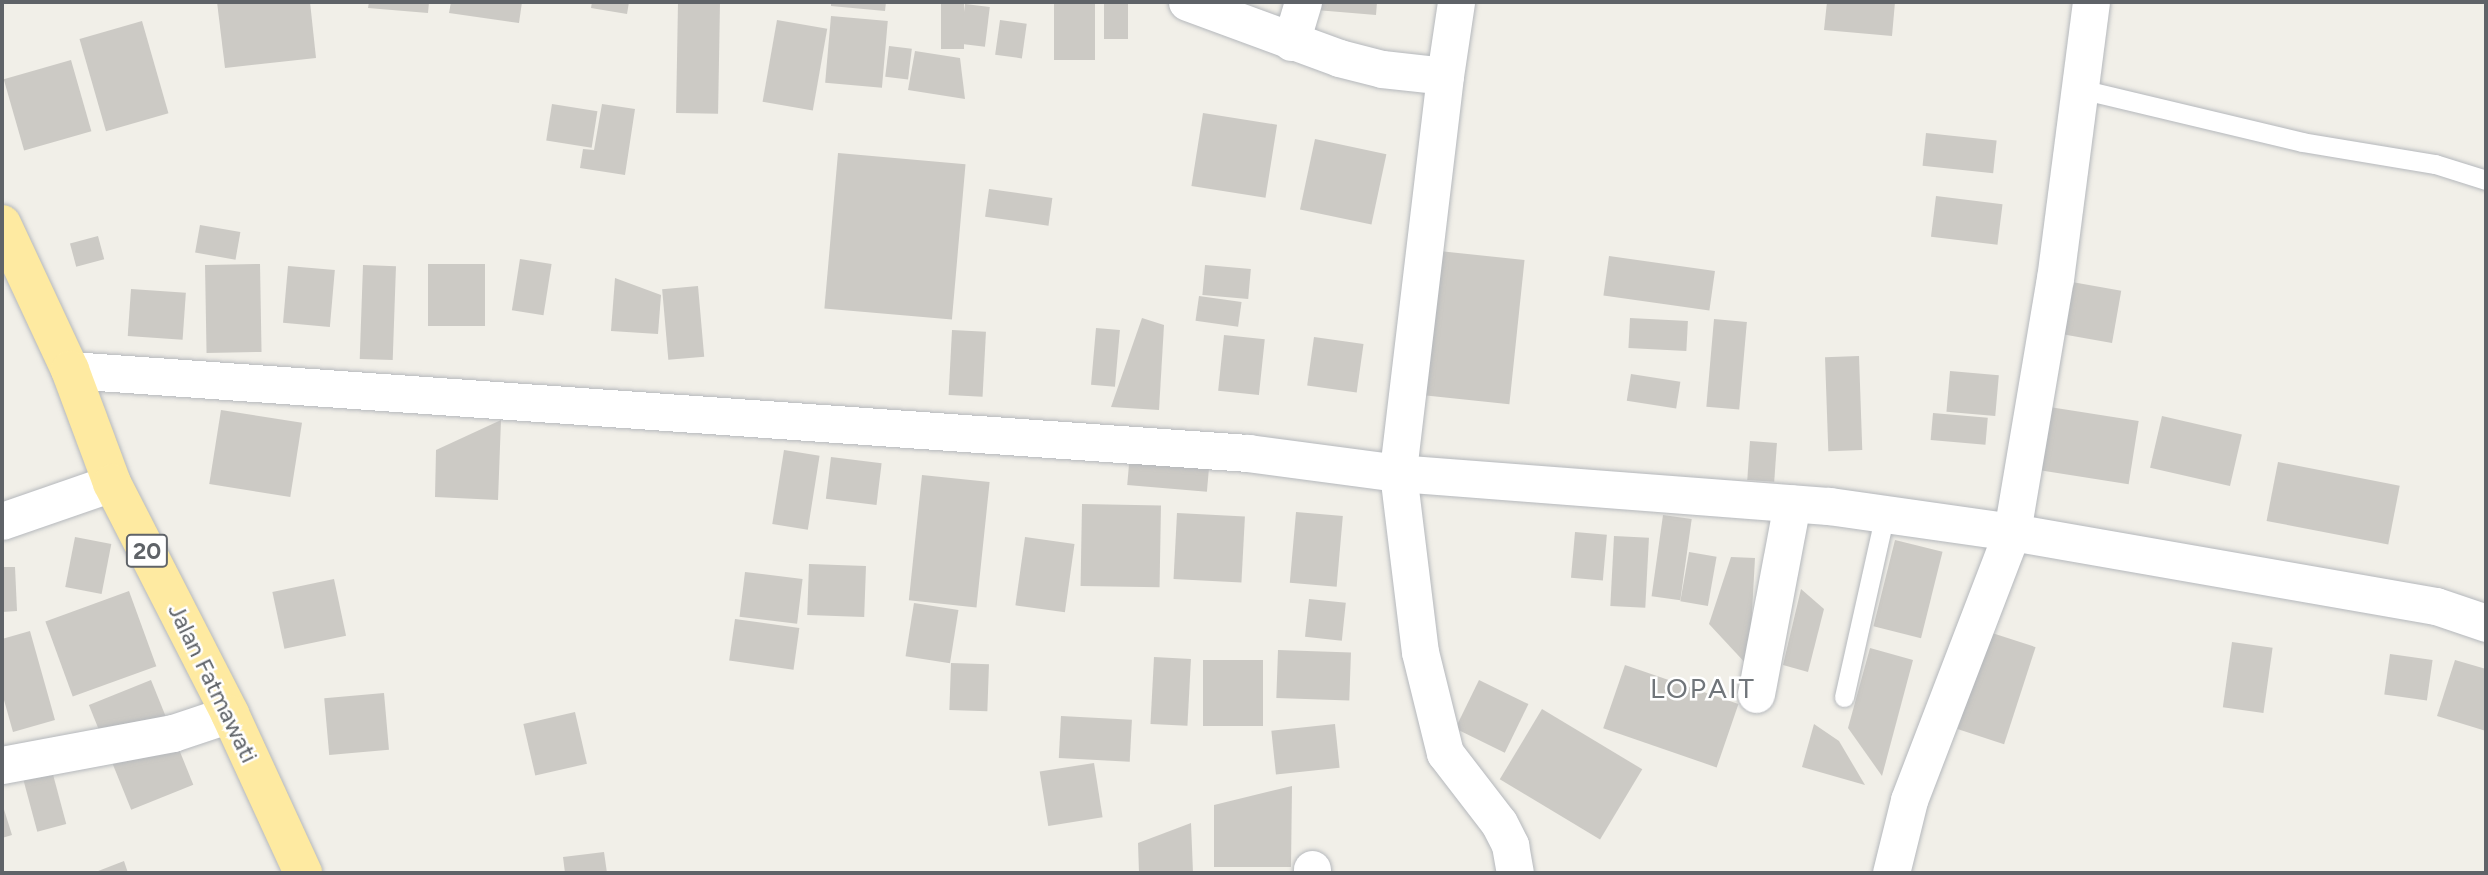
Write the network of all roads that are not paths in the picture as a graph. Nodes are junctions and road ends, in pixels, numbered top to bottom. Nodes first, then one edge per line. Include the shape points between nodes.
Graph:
1 (1187, 2) edge
2 (1303, 2) edge
3 (1457, 2) edge
4 (2091, 2) edge
5 (1291, 42) junction
6 (1445, 76) junction
7 (2080, 89) junction
8 (2486, 180) edge
9 (2, 224) edge
10 (70, 370) junction
11 (1398, 474) junction
12 (112, 483) junction
13 (1792, 503) junction
14 (1885, 513) junction
15 (2, 521) edge
16 (2012, 532) junction
17 (2486, 623) edge
18 (1756, 694) dead end
19 (1844, 697) dead end
20 (230, 714) junction
21 (2, 765) edge
22 (303, 873) edge
23 (1515, 873) edge
24 (1891, 873) edge

1 - 5 street
2 - 5 street
3 - 6 street
4 - 7 street
5 - 6 street via 1382,69
6 - 11 street
7 - 8 lane via 2302,142 2435,164
7 - 16 street via 2056,279
9 - 10 highway, Jalan Fatmawati / 20
10 - 11 street via 1248,453
10 - 12 highway, Jalan Fatmawati / 20
11 - 13 street
11 - 23 street via 1420,652 1445,753 1499,823 1510,845
12 - 15 street
12 - 20 highway, Jalan Fatmawati / 20
13 - 14 street
13 - 18 street
14 - 16 street
14 - 19 lane
16 - 17 street via 2436,606
16 - 24 street via 1909,800
20 - 21 street via 173,733
20 - 22 highway, Jalan Fatmawati / 20

